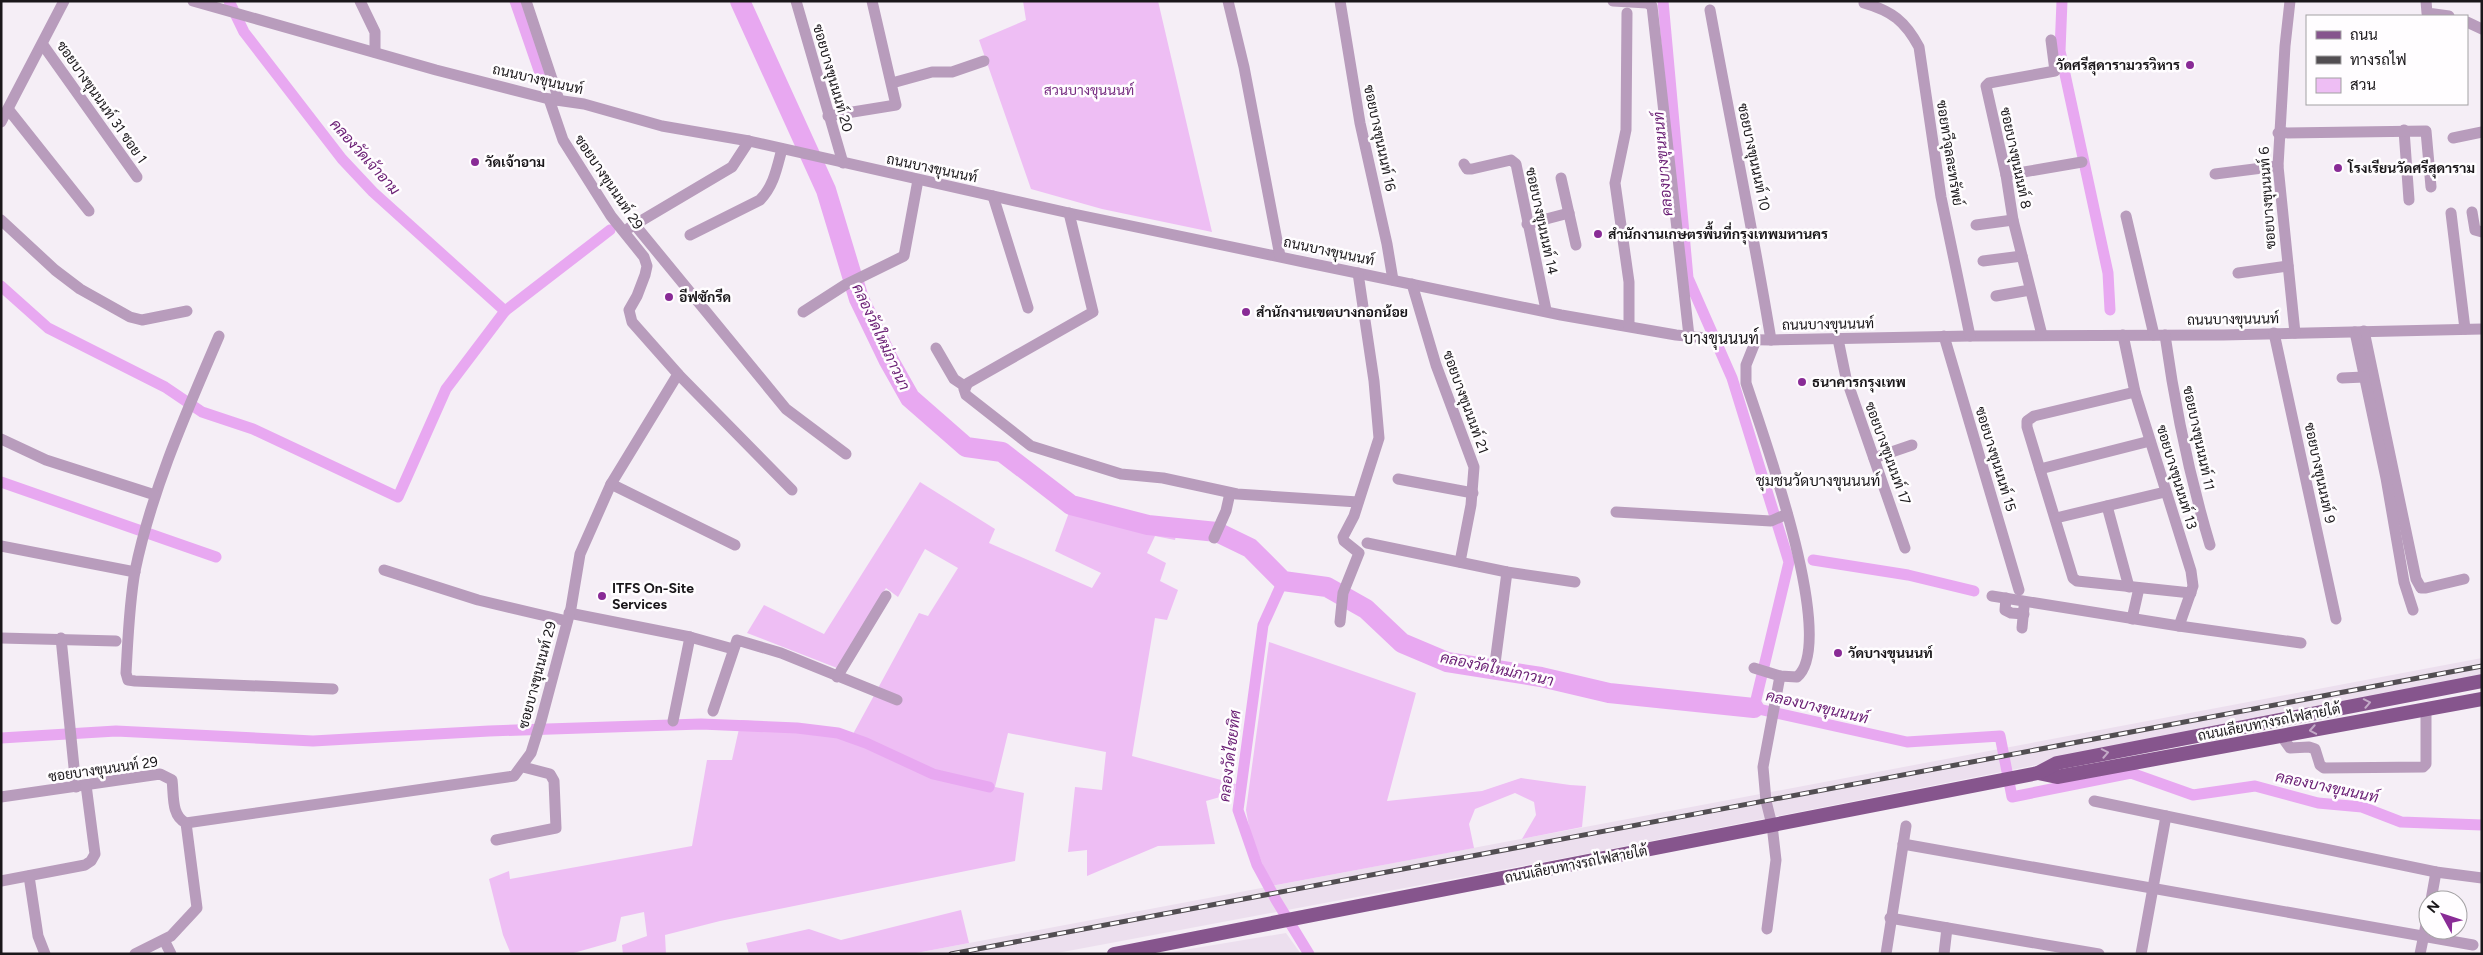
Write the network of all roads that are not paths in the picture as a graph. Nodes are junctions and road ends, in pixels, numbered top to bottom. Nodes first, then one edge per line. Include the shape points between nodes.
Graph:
1 (64, 1) edge
2 (360, 1) edge
3 (526, 1) edge
4 (796, 1) edge
5 (872, 1) edge
6 (1228, 1) edge
7 (1340, 1) edge
8 (1613, 1) edge
9 (2290, 1) edge
10 (2426, 1) edge
11 (197, 2) edge
12 (1642, 2) edge
13 (1864, 3) dead end
14 (1710, 10) dead end
15 (1627, 13) dead end
16 (2442, 15) edge
17 (2468, 22) edge
18 (2482, 29) edge
19 (2051, 40) dead end
20 (43, 45) junction
21 (375, 52) junction
22 (984, 61) dead end
23 (892, 83) junction
24 (554, 100) junction
25 (8, 109) junction
26 (828, 116) junction
27 (1, 122) edge
28 (2404, 130) junction
29 (2482, 132) edge
30 (2278, 133) junction
31 (2453, 138) dead end
32 (748, 141) junction
33 (782, 149) junction
34 (2082, 162) dead end
35 (843, 163) junction
36 (1464, 164) dead end
37 (2278, 166) junction
38 (2214, 174) dead end
39 (2006, 175) junction
40 (136, 177) dead end
41 (1561, 178) dead end
42 (918, 180) junction
43 (2431, 187) dead end
44 (993, 196) junction
45 (2408, 200) dead end
46 (89, 211) dead end
47 (2472, 212) dead end
48 (1069, 213) junction
49 (1569, 213) junction
50 (2451, 213) dead end
51 (2126, 216) dead end
52 (1, 220) edge
53 (2014, 220) junction
54 (635, 224) junction
55 (1528, 224) junction
56 (1976, 225) dead end
57 (621, 229) junction
58 (2482, 232) edge
59 (690, 235) dead end
60 (1576, 244) dead end
61 (1280, 256) junction
62 (2022, 256) junction
63 (1984, 261) dead end
64 (2288, 266) junction
65 (1358, 273) junction
66 (2238, 273) dead end
67 (1393, 280) junction
68 (1412, 284) junction
69 (2030, 290) junction
70 (1996, 296) dead end
71 (1028, 308) dead end
72 (187, 310) dead end
73 (1546, 310) junction
74 (803, 312) dead end
75 (1629, 326) junction
76 (2465, 329) junction
77 (2482, 329) edge
78 (2360, 332) junction
79 (2274, 333) junction
80 (2295, 333) junction
81 (2042, 335) junction
82 (2123, 335) junction
83 (2159, 335) junction
84 (219, 336) dead end
85 (1688, 336) junction
86 (1944, 336) junction
87 (1970, 336) junction
88 (1838, 339) junction
89 (1756, 340) junction
90 (1771, 340) junction
91 (936, 348) dead end
92 (678, 374) junction
93 (2364, 377) junction
94 (2342, 378) dead end
95 (966, 387) junction
96 (2135, 392) junction
97 (1, 439) edge
98 (2150, 441) junction
99 (1912, 445) dead end
100 (846, 454) dead end
101 (1874, 458) junction
102 (2040, 469) junction
103 (1398, 479) dead end
104 (611, 484) junction
105 (792, 490) dead end
106 (2165, 492) junction
107 (1230, 493) junction
108 (1473, 493) junction
109 (155, 495) junction
110 (1358, 502) junction
111 (2107, 506) junction
112 (1616, 512) dead end
113 (1787, 514) junction
114 (2056, 518) junction
115 (1214, 538) dead end
116 (1367, 544) dead end
117 (735, 545) dead end
118 (2210, 545) dead end
119 (1, 546) edge
120 (1905, 548) dead end
121 (1460, 562) junction
122 (384, 570) dead end
123 (135, 572) junction
124 (1507, 572) junction
125 (2464, 579) dead end
126 (1575, 582) dead end
127 (2134, 587) junction
128 (2020, 590) dead end
129 (2191, 593) junction
130 (886, 596) dead end
131 (1992, 596) dead end
132 (2006, 598) junction
133 (2025, 601) junction
134 (2413, 610) dead end
135 (2024, 614) junction
136 (568, 617) junction
137 (2132, 619) junction
138 (2336, 619) dead end
139 (1340, 622) dead end
140 (2179, 626) junction
141 (2022, 628) dead end
142 (690, 637) junction
143 (1, 638) edge
144 (61, 638) junction
145 (116, 641) dead end
146 (2301, 643) dead end
147 (735, 645) junction
148 (1494, 668) dead end
149 (1760, 670) dead end
150 (1780, 676) junction
151 (837, 677) junction
152 (2482, 682) edge
153 (332, 689) dead end
154 (2482, 699) edge
155 (897, 700) dead end
156 (2426, 710) junction
157 (713, 712) dead end
158 (673, 721) dead end
159 (2285, 736) junction
160 (523, 767) junction
161 (2038, 773) junction
162 (81, 786) junction
163 (1, 798) edge
164 (2094, 801) dead end
165 (2166, 816) junction
166 (186, 823) junction
167 (1772, 825) junction
168 (1906, 826) dead end
169 (496, 840) dead end
170 (1903, 844) junction
171 (2436, 872) junction
172 (29, 876) junction
173 (2482, 878) edge
174 (1, 881) edge
175 (2154, 888) junction
176 (2433, 890) edge
177 (1890, 918) junction
178 (1947, 928) junction
179 (1767, 929) dead end
180 (2418, 935) edge
181 (164, 940) junction
182 (2423, 940) edge
183 (2446, 940) edge
184 (2473, 945) dead end
185 (44, 954) edge
186 (135, 954) edge
187 (171, 954) edge
188 (1114, 954) edge
189 (1886, 954) edge
190 (1944, 954) edge
191 (2099, 954) edge
192 (2141, 954) edge
193 (2420, 954) edge

1 - 20 street
2 - 21 street via 375,32
3 - 24 street, ซอยบางขุนนนท์ 29
4 - 26 street, ซอยบางขุนนนท์ 20
5 - 23 street
6 - 61 street
7 - 67 street, ซอยบางขุนนนท์ 16 via 1360,124
8 - 12 street
9 - 30 street, ซอยบางขุนนนท์ 6
10 - 16 street via 2428,13
11 - 21 street, ถนนบางขุนนนท์
12 - 85 street via 1652,6
13 - 87 street, ซอยทวีจุลละทรัพย์ via 1886,9 1910,31 1919,47 1941,197
14 - 90 street, ซอยบางขุนนนท์ 10 via 1750,210
15 - 75 street via 1626,130 1615,183 1629,282
17 - 18 street
19 - 39 street, ซอยบางขุนนนท์ 8 via 2054,71 1986,86
20 - 25 street
20 - 40 street, ซอยบางขุนนนท์ 31 ซอย 1
21 - 24 street, ถนนบางขุนนนท์
22 - 23 street via 952,72 932,72
23 - 26 street via 897,102 892,107
24 - 32 street, ถนนบางขุนนนท์ via 584,104 662,126
24 - 57 street, ซอยบางขุนนนท์ 29 via 563,140
25 - 27 street
25 - 46 street
26 - 35 street, ซอยบางขุนนนท์ 20
28 - 30 street
28 - 43 street via 2426,131
28 - 45 street
29 - 31 street
30 - 37 street, ซอยบางขุนนนท์ 6
32 - 33 street, ถนนบางขุนนนท์
32 - 54 street via 732,167
33 - 35 street, ถนนบางขุนนนท์
33 - 59 street via 775,176 760,200
34 - 39 street
35 - 42 street, ถนนบางขุนนนท์
36 - 55 street, ซอยบางขุนนนท์ 14 via 1467,169 1472,169 1514,161
37 - 38 street
37 - 64 street, ซอยบางขุนนนท์ 6
39 - 53 street, ซอยบางขุนนนท์ 8
41 - 49 street
42 - 44 street, ถนนบางขุนนนท์
42 - 74 street via 904,256 845,285
44 - 48 street, ถนนบางขุนนนท์
44 - 71 street
47 - 58 street via 2473,226
48 - 61 street, ถนนบางขุนนนท์
48 - 95 street via 1093,312
49 - 55 street
49 - 60 street
50 - 76 street
51 - 83 street, ซอยบางขุนนนท์ 11
52 - 72 street via 68,280 130,317 142,320
53 - 56 street
53 - 62 street, ซอยบางขุนนนท์ 8
54 - 57 street
54 - 100 street via 786,409
55 - 73 street, ซอยบางขุนนนท์ 14
57 - 92 street, ซอยบางขุนนนท์ 29 via 644,257 647,266 629,315
61 - 65 street, ถนนบางขุนนนท์
62 - 63 street
62 - 69 street, ซอยบางขุนนนท์ 8
64 - 66 street
64 - 80 street, ซอยบางขุนนนท์ 6
65 - 67 street, ถนนบางขุนนนท์
65 - 110 street via 1379,438
67 - 68 street, ถนนบางขุนนนท์
68 - 73 street, ถนนบางขุนนนท์
68 - 108 street, ซอยบางขุนนนท์ 21 via 1436,365 1472,459
69 - 70 street
69 - 81 street, ซอยบางขุนนนท์ 8
73 - 75 street, ถนนบางขุนนนท์
75 - 85 street, ถนนบางขุนนนท์
76 - 77 street, ถนนบางขุนนนท์
76 - 78 street, ถนนบางขุนนนท์
78 - 80 street, ถนนบางขุนนนท์
78 - 93 street
78 - 125 street via 2416,579 2421,588 2426,588
79 - 80 street, ถนนบางขุนนนท์
79 - 83 street, ถนนบางขุนนนท์
79 - 138 street, ซอยบางขุนนนท์ 9
81 - 82 street, ถนนบางขุนนนท์
81 - 87 street, ถนนบางขุนนนท์
82 - 83 street, ถนนบางขุนนนท์
82 - 96 street, ซอยบางขุนนนท์ 13
83 - 118 street, ซอยบางขุนนนท์ 11 via 2190,479
84 - 109 street via 185,413
85 - 89 street, ถนนบางขุนนนท์
86 - 87 street, ถนนบางขุนนนท์
86 - 88 street, ถนนบางขุนนนท์
86 - 128 street, ซอยบางขุนนนท์ 15
88 - 90 street, ถนนบางขุนนนท์
88 - 101 street, ซอยบางขุนนนท์ 17 via 1846,378
89 - 90 street, ถนนบางขุนนนท์
89 - 113 street via 1746,365 1746,383
91 - 95 street via 954,379
92 - 104 street, ซอยบางขุนนนท์ 29
92 - 105 street
93 - 94 street
93 - 134 street via 2404,582
95 - 107 street via 966,394 1030,446 1121,474 1163,478
96 - 98 street, ซอยบางขุนนนท์ 13
96 - 102 street via 2029,419 2026,424
97 - 109 street via 46,460
98 - 102 street
98 - 106 street, ซอยบางขุนนนท์ 13
99 - 101 street
101 - 120 street, ซอยบางขุนนนท์ 17
102 - 114 street
103 - 108 street
104 - 117 street
104 - 136 street, ซอยบางขุนนนท์ 29 via 580,554
106 - 111 street
106 - 129 street, ซอยบางขุนนนท์ 13 via 2192,571
107 - 110 street
107 - 115 street
108 - 121 street, ซอยบางขุนนนท์ 21
109 - 123 street
110 - 139 street via 1343,537 1359,553 1343,593
111 - 114 street
111 - 127 street
112 - 113 street via 1771,521
113 - 150 street via 1795,537 1810,624 1808,647 1800,674 1797,677
114 - 127 street via 2072,578
116 - 121 street
119 - 123 street
121 - 124 street
122 - 136 street via 478,600
123 - 153 street via 129,614 128,680
124 - 126 street
124 - 148 street
127 - 129 street
127 - 137 street
129 - 140 street, ซอยบางขุนนนท์ 13
130 - 151 street
131 - 132 street
132 - 133 street
132 - 135 street via 2005,610
133 - 135 street
133 - 137 street
135 - 141 street
136 - 142 street
136 - 160 street, ซอยบางขุนนนท์ 29 via 541,721
137 - 140 street
140 - 146 street
142 - 147 street
142 - 158 street
143 - 144 street
144 - 145 street
144 - 162 street
147 - 151 street via 781,653
147 - 157 street
149 - 150 street
150 - 167 street via 1763,767
151 - 155 street
161 -> 152 main road, ถนนเลียบทางรถไฟสายใต้ via 2057,763
154 - 156 main road, ถนนเลียบทางรถไฟสายใต้
156 -> 159 main road, ถนนเลียบทางรถไฟสายใต้
156 - 159 street via 2426,764 2423,767 2324,768 2315,749 2290,748
159 - 161 main road, ถนนเลียบทางรถไฟสายใต้ via 2057,777
160 - 166 street via 514,776
160 - 169 street via 550,774 554,781 556,828
161 - 167 main road, ถนนเลียบทางรถไฟสายใต้
162 - 163 street, ซอยบางขุนนนท์ 29
162 - 166 street, ซอยบางขุนนนท์ 29 via 165,775 172,780 177,817
162 - 172 street via 95,854 91,861
164 - 165 street
165 - 171 street
165 - 175 street
166 - 181 street via 198,908 172,936
167 - 179 street via 1776,860
167 - 188 main road, ถนนเลียบทางรถไฟสายใต้
168 - 170 street
170 - 175 street
170 - 177 street
171 - 173 street
171 - 176 street
172 - 174 street
172 - 185 street
175 - 180 street
175 - 192 street
177 - 178 street
177 - 189 street
178 - 190 street
178 - 191 street
181 - 186 street
181 - 187 street
182 - 193 street
183 - 184 street

